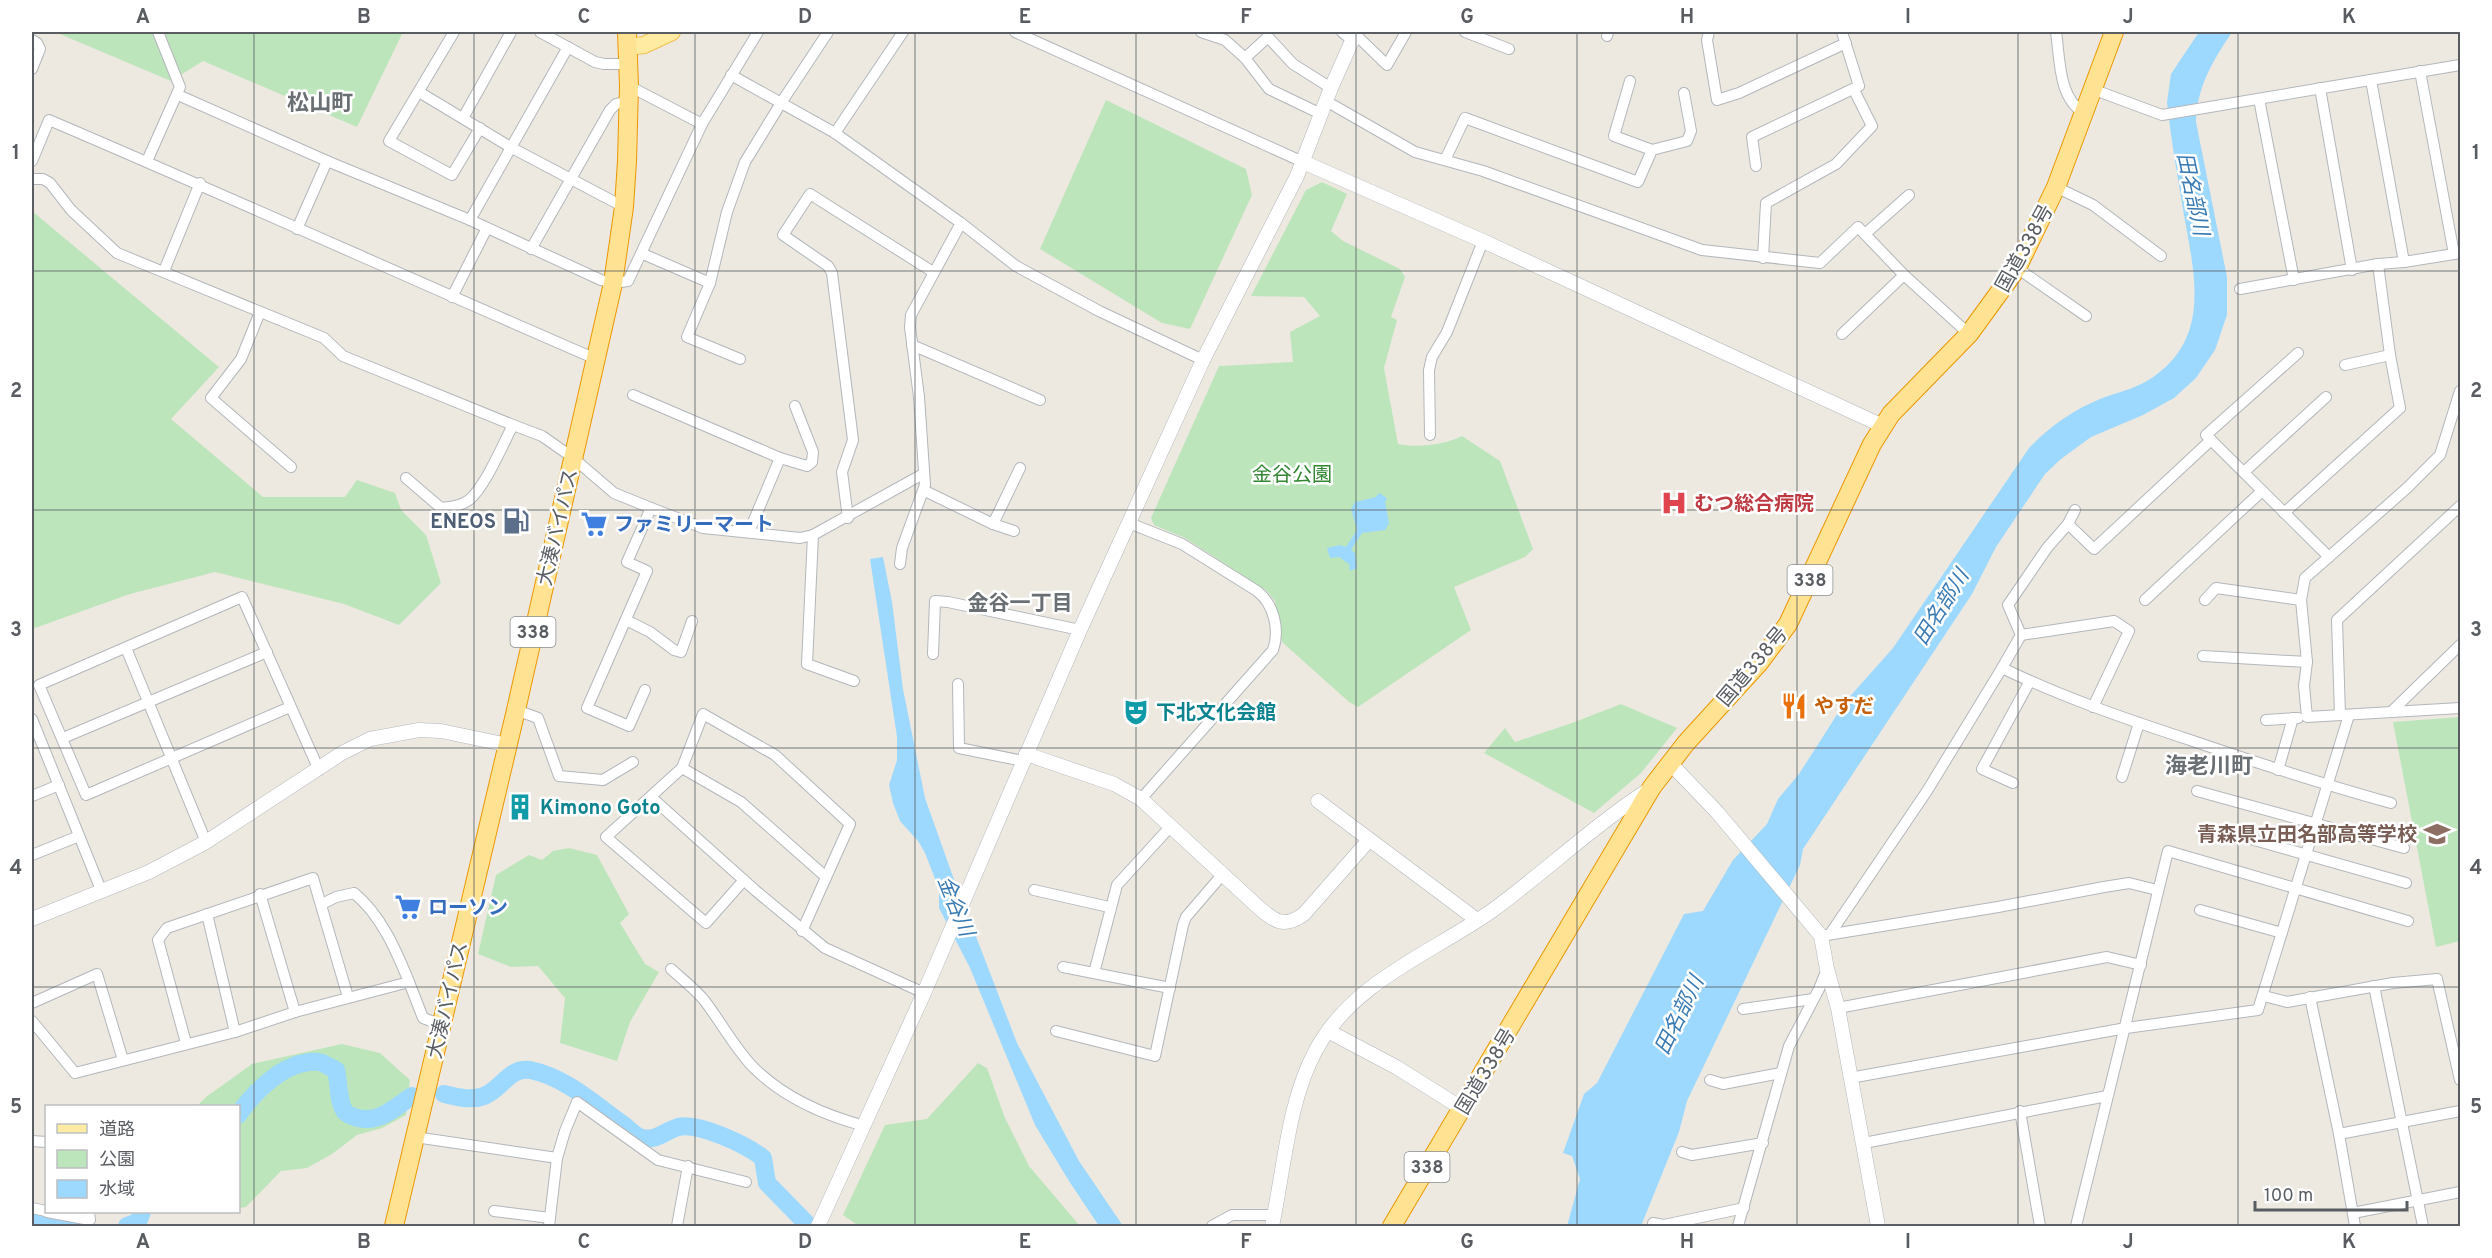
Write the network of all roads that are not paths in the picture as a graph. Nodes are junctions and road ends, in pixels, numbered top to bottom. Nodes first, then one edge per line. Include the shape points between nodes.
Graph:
1 (158, 32) edge
2 (454, 32) edge
3 (511, 32) edge
4 (540, 32) edge
5 (672, 32) edge
6 (758, 32) edge
7 (828, 32) edge
8 (903, 32) edge
9 (1015, 32) edge
10 (1201, 32) edge
11 (1406, 32) edge
12 (1466, 32) edge
13 (1709, 32) edge
14 (1842, 32) edge
15 (2056, 32) edge
16 (2114, 32) edge
17 (1266, 34) edge
18 (1351, 34) edge
19 (32, 40) edge
20 (1846, 43) junction
21 (568, 47) junction
22 (627, 48) edge
23 (1509, 49) dead end
24 (1245, 58) junction
25 (2460, 64) edge
26 (32, 69) edge
27 (2420, 70) junction
28 (730, 75) junction
29 (2371, 80) junction
30 (1630, 81) dead end
31 (1331, 88) junction
32 (2092, 88) junction
33 (2320, 88) junction
34 (1854, 90) junction
35 (419, 92) junction
36 (629, 93) junction
37 (1684, 93) dead end
38 (178, 95) junction
39 (2259, 99) junction
40 (780, 103) junction
41 (1324, 108) junction
42 (2084, 113) junction
43 (463, 118) junction
44 (702, 124) junction
45 (480, 128) junction
46 (835, 133) junction
47 (512, 148) junction
48 (1652, 150) junction
49 (1446, 160) junction
50 (32, 161) edge
51 (147, 161) junction
52 (327, 161) junction
53 (1303, 162) junction
54 (1756, 166) dead end
55 (570, 178) junction
56 (32, 179) edge
57 (200, 183) junction
58 (2056, 187) junction
59 (1909, 195) dead end
60 (624, 207) junction
61 (471, 220) junction
62 (961, 223) junction
63 (487, 228) junction
64 (297, 229) junction
65 (1865, 234) junction
66 (1483, 241) junction
67 (531, 249) junction
68 (2457, 253) edge
69 (643, 254) junction
70 (2161, 256) dead end
71 (1763, 258) junction
72 (2404, 262) junction
73 (2378, 264) junction
74 (2017, 268) junction
75 (2352, 270) junction
76 (164, 271) junction
77 (933, 272) junction
78 (1904, 275) junction
79 (2295, 280) junction
80 (613, 283) junction
81 (710, 283) junction
82 (2240, 289) dead end
83 (452, 297) junction
84 (260, 312) junction
85 (2086, 316) dead end
86 (1842, 334) dead end
87 (1969, 334) junction
88 (912, 345) junction
89 (2298, 353) dead end
90 (2390, 355) junction
91 (596, 359) junction
92 (740, 359) dead end
93 (1203, 360) junction
94 (2344, 365) dead end
95 (2460, 391) edge
96 (633, 395) dead end
97 (2326, 397) dead end
98 (1040, 400) dead end
99 (795, 406) dead end
100 (513, 425) junction
101 (1883, 426) junction
102 (1430, 435) dead end
103 (2211, 440) junction
104 (572, 457) junction
105 (780, 458) junction
106 (291, 467) dead end
107 (1020, 468) dead end
108 (2244, 472) junction
109 (923, 474) junction
110 (406, 478) dead end
111 (925, 491) junction
112 (2262, 491) junction
113 (2460, 506) edge
114 (651, 508) junction
115 (2075, 510) dead end
116 (2284, 513) junction
117 (848, 518) junction
118 (1129, 523) junction
119 (993, 524) junction
120 (2068, 524) junction
121 (1014, 531) dead end
122 (749, 532) junction
123 (813, 535) junction
124 (2329, 557) junction
125 (900, 564) dead end
126 (2145, 600) dead end
127 (2205, 600) dead end
128 (2301, 600) junction
129 (626, 620) junction
130 (692, 621) dead end
131 (1080, 630) junction
132 (2021, 635) junction
133 (2460, 645) edge
134 (126, 648) junction
135 (267, 652) junction
136 (933, 654) dead end
137 (2203, 656) dead end
138 (2307, 662) junction
139 (2002, 668) junction
140 (854, 681) dead end
141 (2030, 681) junction
142 (958, 684) dead end
143 (645, 690) dead end
144 (149, 702) junction
145 (290, 706) junction
146 (2094, 707) junction
147 (2460, 708) edge
148 (516, 710) junction
149 (2391, 712) junction
150 (2345, 715) junction
151 (2307, 717) junction
152 (2293, 718) junction
153 (32, 719) edge
154 (2266, 720) dead end
155 (2139, 723) junction
156 (35, 734) edge
157 (63, 738) junction
158 (508, 745) junction
159 (171, 758) junction
160 (1025, 758) junction
161 (633, 762) dead end
162 (1670, 763) junction
163 (682, 768) junction
164 (319, 770) junction
165 (2278, 770) junction
166 (2122, 777) dead end
167 (2013, 783) dead end
168 (60, 785) junction
169 (2327, 785) junction
170 (1652, 787) junction
171 (2197, 791) dead end
172 (32, 796) edge
173 (651, 797) junction
174 (1141, 799) junction
175 (1318, 801) dead end
176 (2391, 802) dead end
177 (2316, 822) junction
178 (1171, 826) junction
179 (2233, 834) dead end
180 (80, 836) junction
181 (1369, 840) junction
182 (206, 842) junction
183 (2404, 848) dead end
184 (32, 855) edge
185 (2306, 856) junction
186 (1222, 875) junction
187 (826, 877) junction
188 (744, 880) junction
189 (2406, 883) dead end
190 (2296, 889) junction
191 (101, 890) junction
192 (1034, 890) dead end
193 (2157, 890) junction
194 (260, 894) junction
195 (322, 904) junction
196 (1109, 908) junction
197 (2200, 910) dead end
198 (207, 914) junction
199 (32, 919) edge
200 (1478, 920) junction
201 (2409, 921) dead end
202 (802, 930) junction
203 (2282, 933) junction
204 (1825, 935) junction
205 (2141, 965) junction
206 (1063, 967) dead end
207 (671, 969) dead end
208 (1827, 969) junction
209 (1094, 973) junction
210 (409, 982) junction
211 (2374, 986) junction
212 (1170, 988) junction
213 (924, 993) junction
214 (2264, 996) junction
215 (348, 997) junction
216 (2310, 997) junction
217 (1813, 999) junction
218 (32, 1003) edge
219 (1838, 1008) junction
220 (1743, 1009) dead end
221 (295, 1012) junction
222 (32, 1021) edge
223 (442, 1025) junction
224 (2126, 1028) junction
225 (1056, 1031) dead end
226 (1328, 1031) junction
227 (235, 1032) junction
228 (186, 1043) junction
229 (123, 1060) junction
230 (1781, 1073) junction
231 (1850, 1078) junction
232 (1710, 1080) dead end
233 (2460, 1080) edge
234 (2108, 1096) junction
235 (1463, 1109) junction
236 (2020, 1111) junction
237 (2460, 1111) edge
238 (2402, 1121) junction
239 (865, 1126) junction
240 (2339, 1134) junction
241 (415, 1137) junction
242 (1763, 1143) junction
243 (1864, 1143) junction
244 (1682, 1152) dead end
245 (557, 1158) junction
246 (688, 1166) junction
247 (746, 1182) dead end
248 (2460, 1191) edge
249 (2418, 1199) junction
250 (1744, 1208) junction
251 (494, 1210) dead end
252 (57, 1213) edge
253 (89, 1213) edge
254 (2353, 1213) junction
255 (1273, 1221) edge
256 (549, 1222) edge
257 (820, 1223) edge
258 (1653, 1223) dead end
259 (394, 1227) edge
260 (678, 1227) edge
261 (1212, 1227) edge
262 (1392, 1227) edge
263 (1738, 1227) edge
264 (1878, 1227) edge
265 (2040, 1227) edge
266 (2076, 1227) edge
267 (2355, 1227) edge
268 (2423, 1227) edge

1 - 38 street via 180,87
2 - 35 street
3 - 43 street
4 - 21 street
5 - 22 main road
6 - 28 street
7 - 40 street
8 - 46 street
9 - 53 street
10 - 24 street via 1226,40
11 - 18 street via 1387,65
12 - 23 street
13 - 20 street via 1717,100
14 - 20 street
15 - 42 street via 2066,94
16 - 32 highway, 国道338号 / 338
17 - 24 street
17 - 31 street via 1293,64
18 - 31 street
19 - 26 street via 40,49
20 - 34 street via 1859,86
21 - 22 street via 604,64
21 - 47 street
22 - 36 highway, 大湊バイパス / 338
24 - 41 street via 1269,89
25 - 27 street
27 - 29 street
27 - 68 street
28 - 40 street
28 - 44 street
29 - 33 street
29 - 72 street
30 - 48 street via 1614,136
31 - 41 street
32 - 39 street via 2162,115
32 - 42 highway, 国道338号 / 338
33 - 39 street
33 - 75 street
34 - 54 street via 1752,137
34 - 71 street via 1872,126 1836,164 1766,203
35 - 43 street
35 - 45 street via 389,141 453,175
36 - 44 street
36 - 55 street via 610,110
36 - 60 highway, 大湊バイパス / 338
37 - 48 street via 1691,131 1687,141
38 - 51 street
38 - 52 street
39 - 79 street
40 - 46 street
40 - 81 street via 745,162 727,212
41 - 49 street via 1415,152
41 - 53 street
42 - 58 highway, 国道338号 / 338
43 - 45 street
44 - 69 street
45 - 47 street
46 - 62 street
47 - 55 street
47 - 61 street
48 - 49 street via 1638,182 1465,118
49 - 71 street via 1702,250
50 - 51 street via 49,120
51 - 57 street
52 - 61 street
52 - 64 street
53 - 66 street
53 - 93 street
55 - 60 street
55 - 67 street
56 - 76 street via 50,183 71,210 117,253
57 - 64 street
57 - 76 street
58 - 70 street via 2093,205
58 - 74 highway, 国道338号 / 338
59 - 65 street
60 - 80 highway, 大湊バイパス / 338
61 - 63 street
62 - 77 street
62 - 93 street via 1016,266
63 - 67 street
63 - 83 street
64 - 83 street
65 - 71 street via 1858,227 1820,263
65 - 78 street
66 - 101 street
66 - 102 street via 1447,332 1432,357
67 - 80 street
68 - 72 street
69 - 80 street via 628,281
69 - 81 street
72 - 73 street
73 - 75 street
73 - 90 street
74 - 85 street
74 - 87 highway, 国道338号 / 338
75 - 79 street
76 - 84 street
77 - 88 street via 911,315
77 - 117 street via 810,194 783,235 828,266 832,273 854,440 842,472
78 - 86 street
78 - 87 street
79 - 82 street
80 - 91 highway, 大湊バイパス / 338
81 - 92 street via 687,337
83 - 91 street
84 - 100 street via 324,338 344,356
84 - 106 street via 241,359 211,398
87 - 101 highway, 国道338号 / 338 via 1904,398
88 - 98 street
88 - 109 street
89 - 103 street via 2206,435
90 - 94 street
90 - 116 street via 2400,408
91 - 104 highway, 大湊バイパス / 338
93 - 118 street
95 - 124 street via 2440,456
96 - 105 street
97 - 108 street
99 - 105 street via 813,452 812,462 807,466
100 - 104 street via 542,436
100 - 110 street via 470,499 458,506 441,508
101 - 162 highway, 国道338号 / 338 via 1788,624 1759,663
103 - 108 street
103 - 120 street via 2094,549
104 - 114 street via 614,494
104 - 148 highway, 大湊バイパス / 338
105 - 122 street
107 - 119 street
108 - 112 street
109 - 111 street
109 - 117 street
111 - 119 street
111 - 125 street via 902,548
112 - 116 street
112 - 126 street
113 - 150 street via 2337,620
114 - 122 street via 703,528
114 - 129 street via 627,562 647,571
115 - 120 street
116 - 124 street
117 - 123 street
118 - 131 street
118 - 174 street via 1182,544 1257,591 1268,602 1274,618 1273,650
119 - 121 street
120 - 132 street via 2008,605
122 - 123 street via 800,538
123 - 140 street via 807,664
124 - 128 street via 2306,578
127 - 128 street via 2216,588
128 - 138 street
129 - 130 street via 681,652
129 - 143 street via 587,708 629,726
131 - 136 street via 935,601
131 - 160 street
132 - 139 street
132 - 146 street via 2114,621 2129,631
133 - 149 street
134 - 135 street via 242,597
134 - 144 street
134 - 157 street via 39,685
135 - 144 street
135 - 145 street
137 - 138 street
138 - 151 street
139 - 141 street
139 - 204 street via 1927,791
141 - 146 street
141 - 167 street via 1982,769
142 - 160 street via 959,748
144 - 157 street
144 - 159 street
145 - 159 street
145 - 164 street
146 - 155 street
147 - 149 street
148 - 158 highway, 大湊バイパス / 338
148 - 161 street via 538,718 559,776 603,780
149 - 150 street
150 - 151 street
150 - 169 street
151 - 152 street
152 - 154 street
152 - 165 street
153 - 156 street
155 - 165 street
155 - 166 street
156 - 168 street
157 - 159 street via 86,795
158 - 164 street via 441,731 402,732 370,739
158 - 223 highway, 大湊バイパス / 338
159 - 182 street
160 - 174 street via 1114,784
160 - 213 street
162 - 170 highway, 国道338号 / 338
162 - 204 street
163 - 173 street
163 - 187 street via 741,802
163 - 187 street via 703,714 775,755 850,824
164 - 182 street
165 - 169 street
168 - 172 street
168 - 180 street
169 - 176 street
169 - 177 street
170 - 200 street
170 - 235 highway, 国道338号 / 338
171 - 177 street
173 - 188 street
173 - 188 street via 606,837 706,923
174 - 178 street
175 - 181 street
177 - 183 street
177 - 185 street
178 - 186 street
178 - 196 street via 1117,885
179 - 185 street
180 - 184 street
180 - 191 street
181 - 186 street via 1304,914 1287,923 1268,916
181 - 200 street
182 - 191 street via 149,872
185 - 189 street
185 - 190 street
186 - 212 street via 1186,917
187 - 202 street
188 - 202 street
190 - 193 street via 2168,851
190 - 201 street
190 - 203 street
191 - 199 street
192 - 196 street
193 - 204 street via 2129,883 2112,885
193 - 205 street
194 - 195 street via 313,878
194 - 198 street
194 - 221 street
195 - 210 street via 354,892 394,946
195 - 215 street
196 - 209 street
197 - 203 street
198 - 227 street
198 - 228 street via 167,928 158,940
200 - 226 street via 1383,979 1351,1005
202 - 213 street via 825,948
203 - 214 street
204 - 208 street
205 - 219 street via 2107,957
205 - 224 street
206 - 209 street
207 - 239 street via 703,998 751,1065 770,1083 833,1118
208 - 217 street
208 - 219 street
209 - 212 street
210 - 215 street
210 - 223 street via 423,1018
211 - 216 street
211 - 233 street via 2437,980
211 - 238 street
212 - 225 street via 1155,1056
213 - 239 street
214 - 216 street via 2287,1002
214 - 224 street via 2258,1010
215 - 221 street
216 - 240 street
217 - 220 street
217 - 230 street via 1789,1046
218 - 229 street via 97,974
219 - 231 street
221 - 227 street
222 - 229 street via 75,1073
223 - 241 highway, 大湊バイパス / 338
224 - 231 street
224 - 234 street
226 - 235 street
226 - 255 street via 1316,1050 1297,1099
227 - 228 street
228 - 229 street
230 - 232 street via 1723,1084
230 - 242 street
231 - 243 street
234 - 236 street
234 - 266 street
235 - 262 highway, 国道338号 / 338
236 - 243 street
236 - 265 street
237 - 238 street
238 - 240 street
238 - 249 street
239 - 257 street
240 - 254 street
241 - 245 street
241 - 259 highway, 大湊バイパス / 338
242 - 244 street via 1692,1155
242 - 250 street
243 - 264 street
245 - 246 street via 577,1102 658,1160
245 - 256 street
246 - 247 street
246 - 260 street
248 - 249 street
249 - 254 street
249 - 268 street
250 - 258 street via 1664,1225
250 - 263 street
251 - 256 street
252 - 253 street via 90,1220
254 - 267 street
255 - 261 street via 1232,1215

